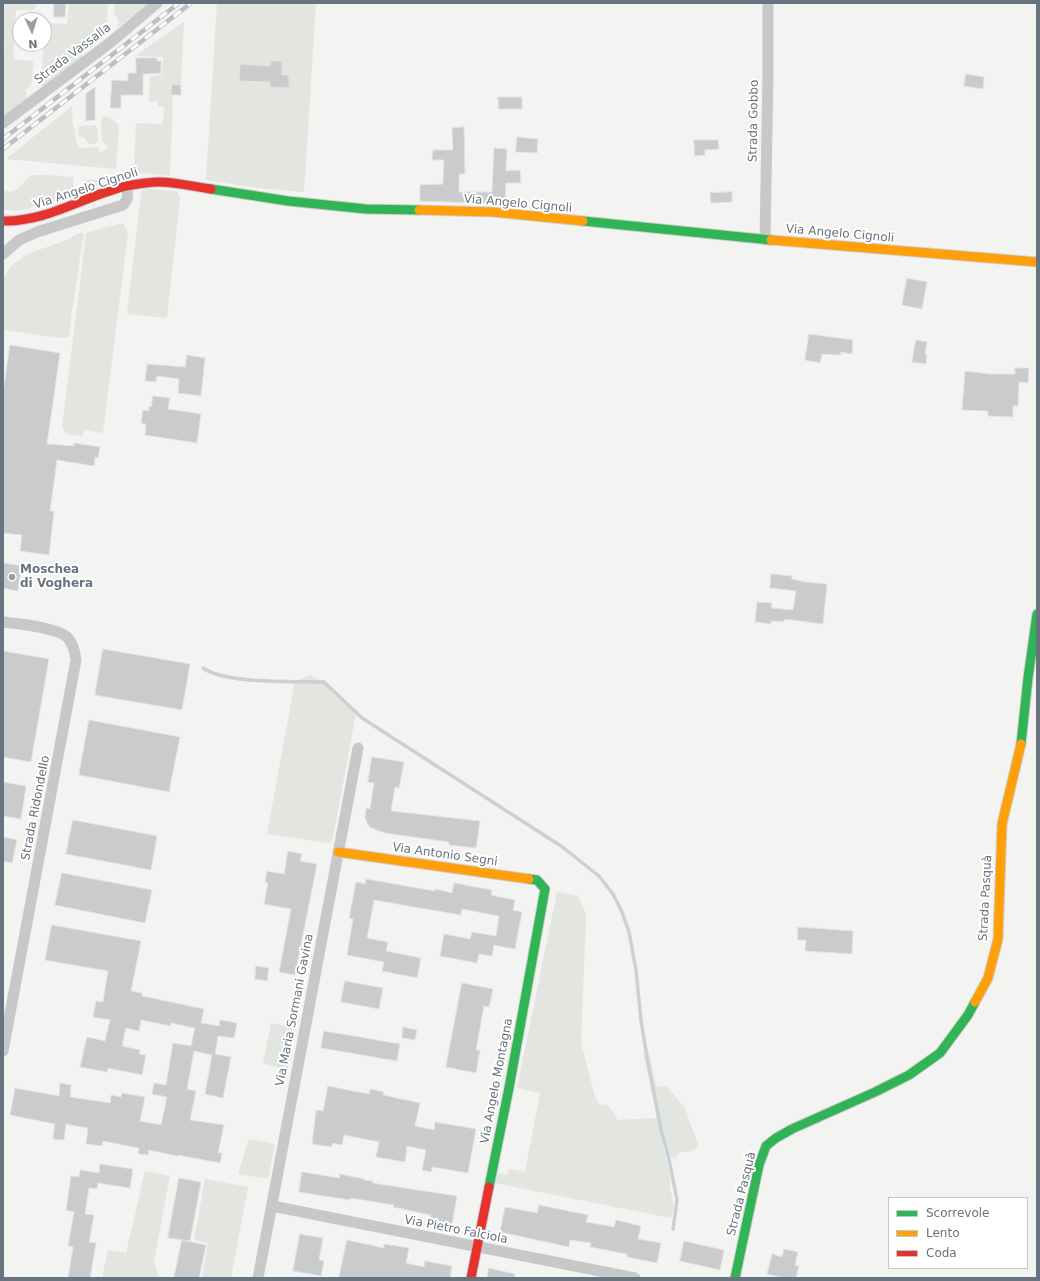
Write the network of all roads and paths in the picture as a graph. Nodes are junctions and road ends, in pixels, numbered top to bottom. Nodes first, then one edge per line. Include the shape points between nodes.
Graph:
1 (157, 3) edge
2 (768, 3) edge
3 (3, 123) edge
4 (126, 186) junction
5 (3, 221) edge
6 (766, 240) junction
7 (3, 254) edge
8 (1037, 262) edge
9 (1037, 614) edge
10 (3, 622) edge
11 (358, 748) dead end
12 (338, 852) junction
13 (545, 889) joint
14 (3, 1051) edge
15 (272, 1206) junction
16 (476, 1247) junction
17 (258, 1278) edge
18 (471, 1278) edge
19 (635, 1278) edge
20 (735, 1278) edge

1 - 3 street, Strada Vassalla via 111,42
2 - 6 street, Strada Gobbo
4 - 5 street, Via Angelo Cignoli via 37,218
4 - 6 street, Via Angelo Cignoli via 161,182 288,201 358,208 493,212
4 - 7 street via 128,197 123,205 37,232 19,240
6 - 8 street, Via Angelo Cignoli
9 - 20 street, Strada Pasquà via 1021,743 1002,824 998,939 988,978 968,1015 940,1053 909,1076 792,1129 766,1146 759,1165
10 - 14 street, Strada Ridondello via 53,630 61,634 75,650 76,660
11 - 12 street, Via Maria Sormani Gavina
12 - 13 street, Via Antonio Segni via 537,880
12 - 15 street, Via Maria Sormani Gavina
13 - 16 street, Via Angelo Montagna
15 - 16 street, Via Pietro Falciola
15 - 17 street, Via Maria Sormani Gavina
16 - 18 street, Via Angelo Montagna
16 - 19 street, Via Pietro Falciola

